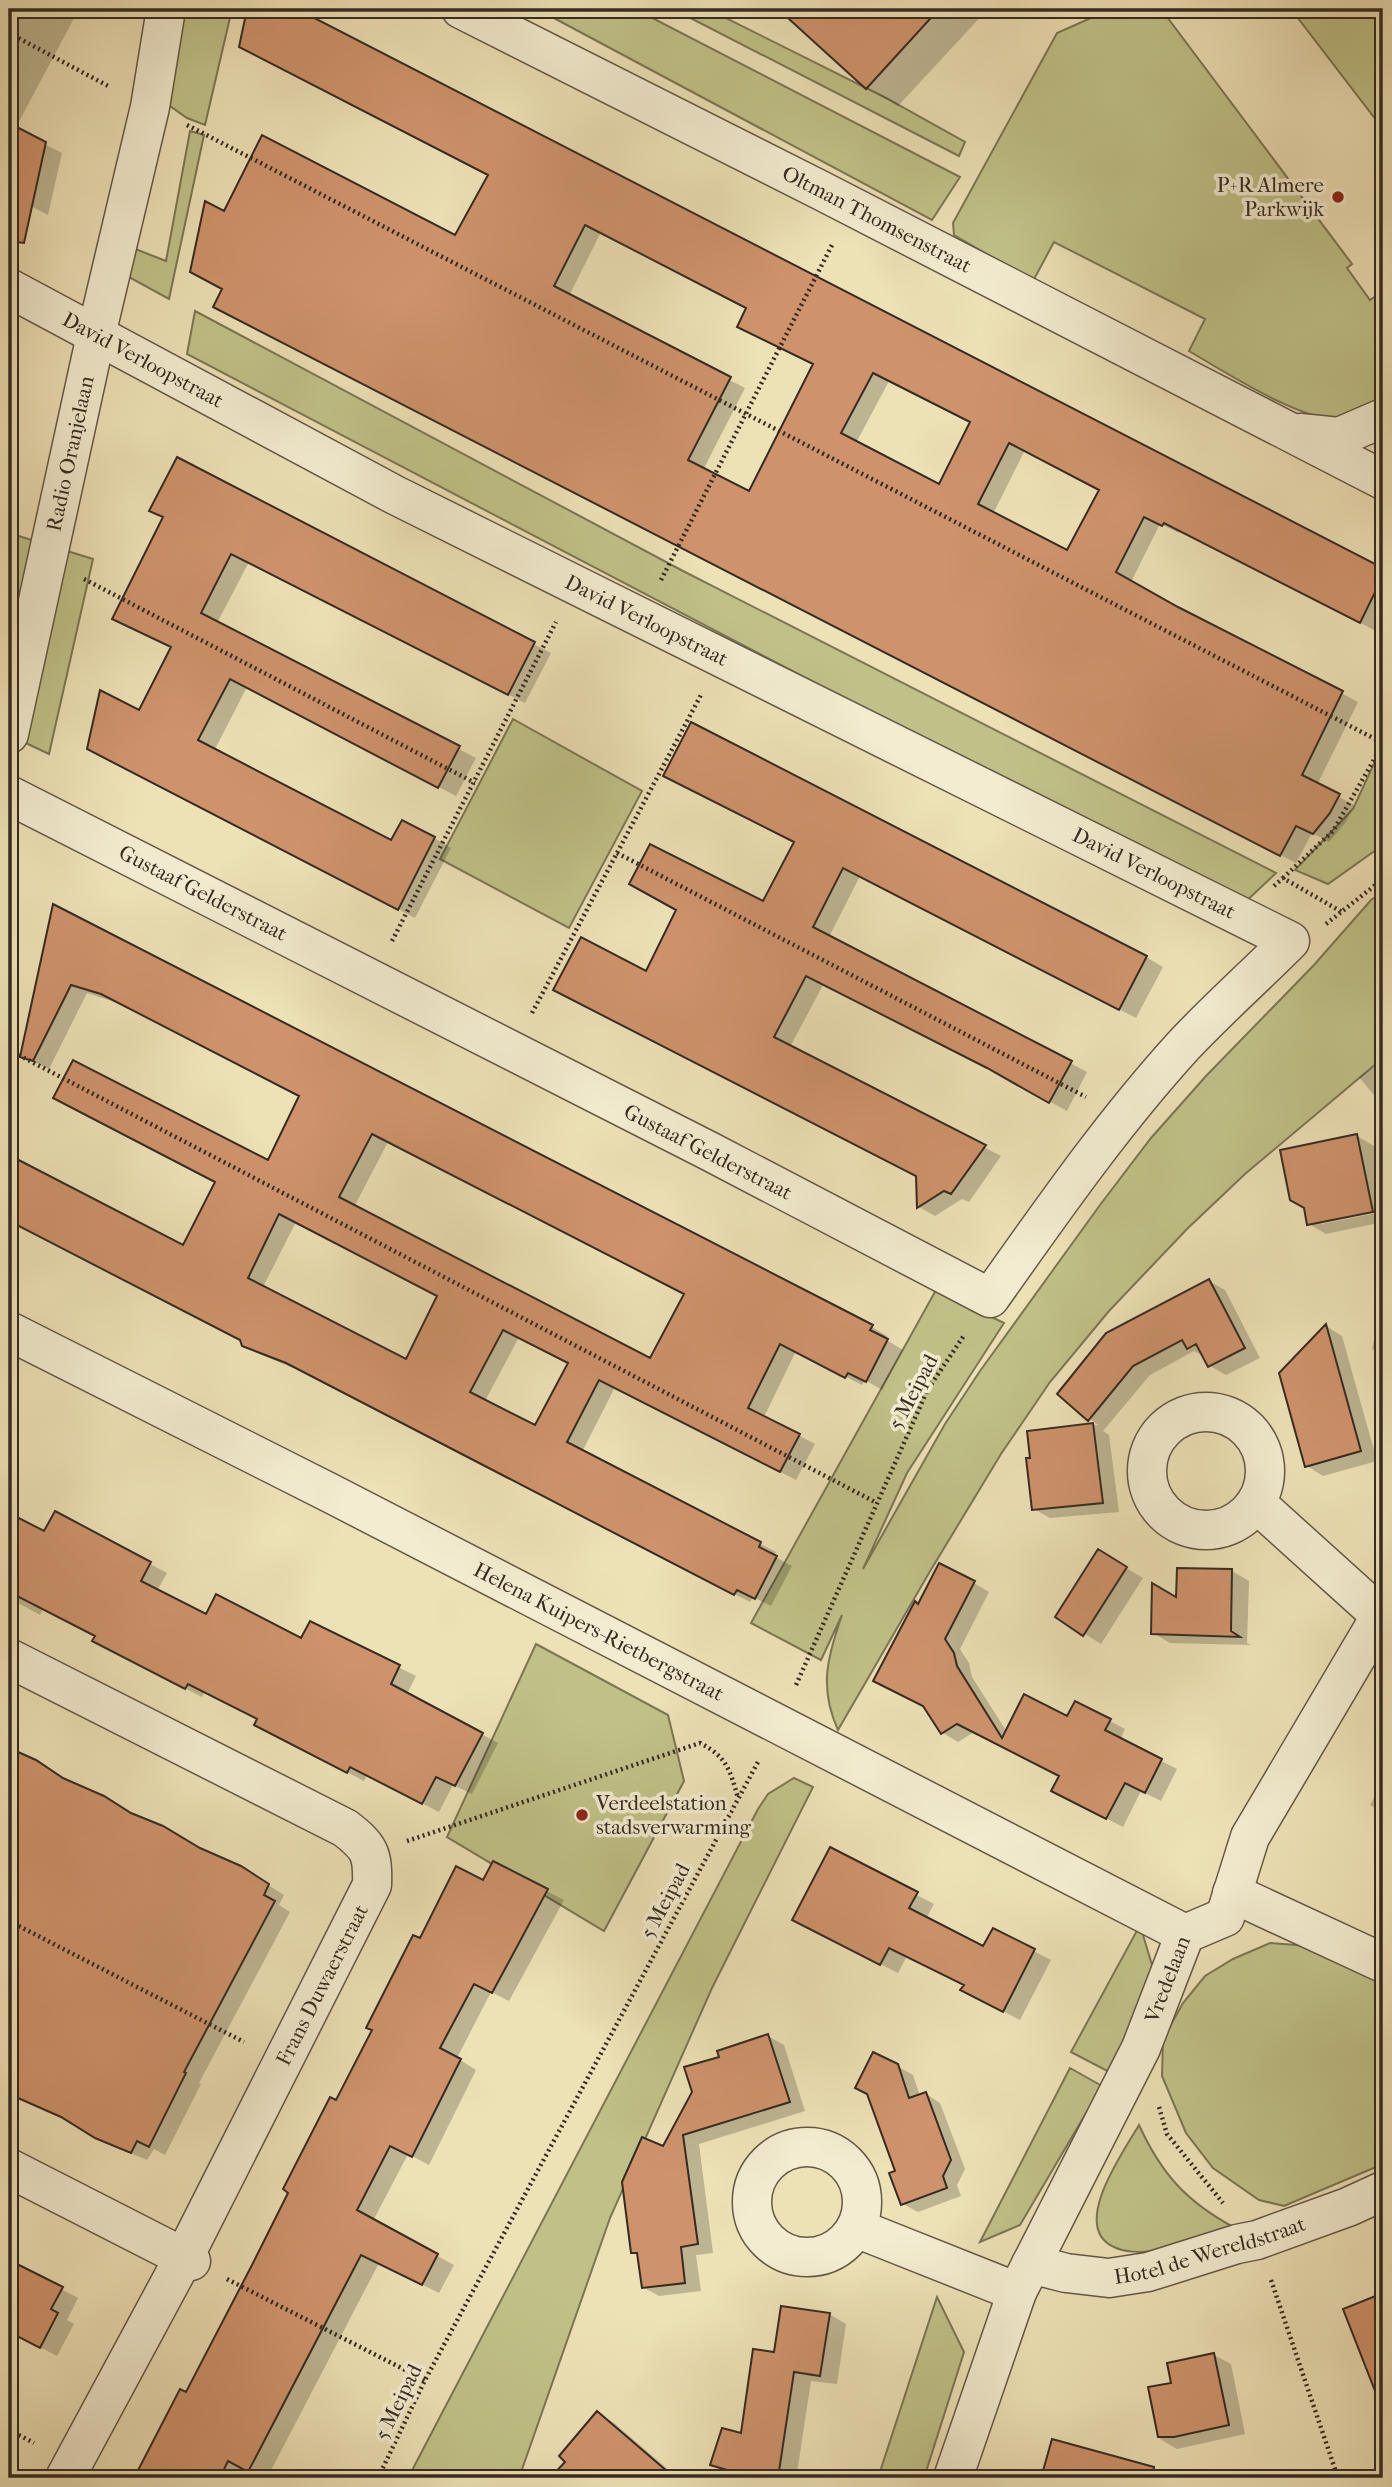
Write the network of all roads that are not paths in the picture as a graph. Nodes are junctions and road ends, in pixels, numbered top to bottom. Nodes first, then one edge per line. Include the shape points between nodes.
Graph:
1 (166, 9) edge
2 (461, 9) edge
3 (9, 288) edge
4 (96, 335) junction
5 (1383, 418) edge
6 (1291, 432) junction
7 (1383, 480) edge
8 (9, 734) edge
9 (9, 794) edge
10 (990, 1298) joint
11 (9, 1331) edge
12 (1256, 1503) dead end
13 (1382, 1613) edge
14 (9, 1658) edge
15 (1232, 1894) junction
16 (1185, 1934) junction
17 (1383, 1963) edge
18 (9, 2168) edge
19 (1383, 2191) edge
20 (856, 2228) dead end
21 (188, 2259) junction
22 (1024, 2278) junction
23 (65, 2478) edge
24 (953, 2478) edge

1 - 4 street, Radio Oranjelaan via 150,107
2 - 6 street, Oltman Thomsenstraat
3 - 4 street, David Verloopstraat
4 - 8 street, Radio Oranjelaan
4 - 10 street, David Verloopstraat via 383,488 1290,941 1184,1045 1124,1116
5 - 6 street, Oltman Thomsenstraat via 1339,437
6 - 7 street, Oltman Thomsenstraat
9 - 10 street, Gustaaf Gelderstraat
11 - 16 street, Helena Kuipers-Rietbergstraat
12 - 13 street, Vredelaan
13 - 15 street, Vredelaan via 1250,1838
14 - 21 street, Frans Duwaerstraat via 345,1828 365,1843 373,1862 372,1885
15 - 16 street, Vredelaan via 1224,1917
15 - 17 street
16 - 22 street, Vredelaan via 1141,2048
18 - 21 street
19 - 22 street, Hotel de Wereldstraat via 1257,2240 1148,2272 1109,2278 1066,2273
20 - 22 street
21 - 23 street, Frans Duwaerstraat
22 - 24 street, Vredelaan

